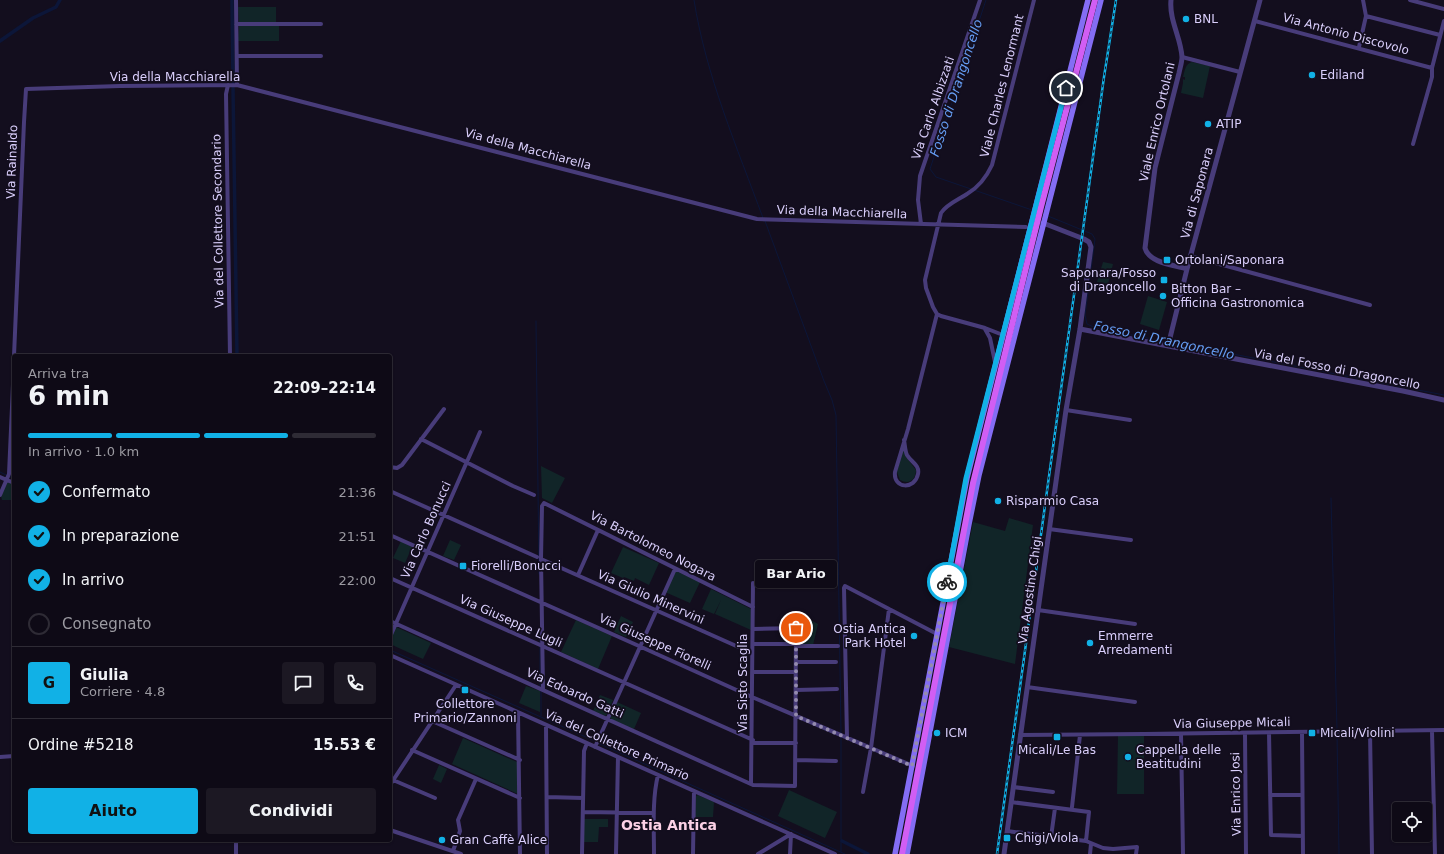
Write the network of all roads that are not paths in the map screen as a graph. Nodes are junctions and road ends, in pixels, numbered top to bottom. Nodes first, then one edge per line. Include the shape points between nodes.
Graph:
1 (236, 0) edge
2 (980, 0) edge
3 (1034, 0) edge
4 (1088, 0) edge
5 (1095, 0) edge
6 (1101, 0) edge
7 (1171, 0) edge
8 (1260, 0) edge
9 (1363, 0) edge
10 (1410, 0) edge
11 (1444, 9) edge
12 (1366, 16) junction
13 (1255, 21) junction
14 (1444, 21) edge
15 (236, 24) junction
16 (321, 24) dead end
17 (1440, 35) junction
18 (1359, 47) junction
19 (237, 56) junction
20 (321, 56) dead end
21 (1182, 57) junction
22 (1432, 68) junction
23 (1240, 72) junction
24 (228, 85) junction
25 (237, 85) junction
26 (26, 89) joint
27 (1413, 144) dead end
28 (1041, 206) junction
29 (1036, 215) junction
30 (1043, 223) junction
31 (921, 224) junction
32 (938, 225) junction
33 (1026, 227) dead end
34 (1190, 256) junction
35 (1187, 269) junction
36 (1370, 305) dead end
37 (937, 314) junction
38 (985, 328) junction
39 (1080, 329) junction
40 (1002, 335) junction
41 (1168, 346) junction
42 (14, 354) edge
43 (230, 354) edge
44 (996, 362) junction
45 (1444, 400) edge
46 (12, 407) edge
47 (444, 409) dead end
48 (1066, 410) junction
49 (1130, 420) dead end
50 (480, 432) dead end
51 (421, 439) junction
52 (904, 440) junction
53 (467, 463) junction
54 (392, 468) edge
55 (0, 477) edge
56 (7, 479) junction
57 (12, 482) edge
58 (392, 492) edge
59 (0, 495) edge
60 (534, 495) dead end
61 (444, 515) junction
62 (1049, 529) junction
63 (598, 530) junction
64 (392, 535) edge
65 (1130, 540) dead end
66 (428, 552) junction
67 (539, 558) junction
68 (674, 569) junction
69 (578, 575) junction
70 (392, 579) edge
71 (753, 583) dead end
72 (412, 588) junction
73 (539, 601) junction
74 (753, 607) junction
75 (889, 609) junction
76 (655, 610) junction
77 (1038, 610) junction
78 (803, 616) dead end
79 (392, 622) edge
80 (396, 624) junction
81 (1134, 624) dead end
82 (796, 628) junction
83 (753, 629) junction
84 (392, 633) edge
85 (938, 634) junction
86 (753, 644) junction
87 (796, 645) junction
88 (542, 646) junction
89 (639, 646) junction
90 (838, 646) dead end
91 (752, 653) junction
92 (392, 656) edge
93 (796, 662) junction
94 (836, 662) dead end
95 (752, 672) junction
96 (796, 672) junction
97 (624, 682) junction
98 (456, 685) junction
99 (1027, 687) junction
100 (543, 690) junction
101 (796, 690) junction
102 (837, 690) dead end
103 (752, 697) junction
104 (1135, 702) dead end
105 (518, 713) junction
106 (796, 716) junction
107 (608, 718) junction
108 (432, 721) junction
109 (546, 725) junction
110 (1432, 730) junction
111 (1444, 730) edge
112 (1370, 731) junction
113 (1269, 732) junction
114 (1302, 732) junction
115 (1245, 733) junction
116 (1181, 734) junction
117 (1020, 735) junction
118 (1080, 735) junction
119 (845, 737) junction
120 (753, 741) junction
121 (587, 743) junction
122 (796, 743) junction
123 (595, 747) junction
124 (871, 748) junction
125 (412, 750) junction
126 (12, 756) edge
127 (0, 757) edge
128 (618, 757) junction
129 (520, 760) junction
130 (796, 760) junction
131 (836, 760) dead end
132 (912, 766) junction
133 (658, 774) junction
134 (476, 779) junction
135 (393, 780) joint
136 (751, 783) junction
137 (1013, 787) junction
138 (694, 791) junction
139 (863, 792) dead end
140 (1053, 792) dead end
141 (1270, 795) junction
142 (1302, 795) junction
143 (547, 797) junction
144 (436, 798) dead end
145 (520, 798) junction
146 (583, 798) junction
147 (1011, 802) junction
148 (1072, 807) dead end
149 (1055, 808) junction
150 (583, 812) junction
151 (617, 812) junction
152 (654, 813) junction
153 (392, 831) edge
154 (1007, 831) junction
155 (791, 834) junction
156 (1303, 836) junction
157 (1051, 837) junction
158 (1086, 841) junction
159 (236, 842) edge
160 (1092, 844) junction
161 (453, 851) junction
162 (826, 852) edge
163 (236, 854) edge
164 (461, 854) edge
165 (520, 854) edge
166 (547, 854) edge
167 (582, 854) edge
168 (616, 854) edge
169 (654, 854) edge
170 (693, 854) edge
171 (758, 854) edge
172 (790, 854) edge
173 (835, 854) edge
174 (895, 854) edge
175 (902, 854) edge
176 (907, 854) edge
177 (1004, 854) edge
178 (1090, 854) edge
179 (1136, 854) edge
180 (1183, 854) edge
181 (1246, 854) edge
182 (1303, 854) edge
183 (1372, 854) edge
184 (1435, 854) edge

1 - 15 street
2 - 31 street, Via Carlo Albizzati via 920,176 918,200
3 - 32 street, Viale Charles Lenormant via 994,160 979,186 944,208
4 - 28 main road
5 - 28 main road
6 - 28 main road
7 - 21 street, Viale Enrico Ortolani via 1170,7
8 - 13 street, Via di Saponara
9 - 12 street
10 - 11 street
12 - 17 street
12 - 18 street
13 - 18 street, Via Antonio Discovolo
13 - 23 street, Via di Saponara
14 - 17 street
15 - 16 street
15 - 19 street
17 - 22 street
18 - 22 street, Via Antonio Discovolo
19 - 20 street
19 - 25 street
21 - 23 street
21 - 35 street, Viale Enrico Ortolani via 1155,168 1146,248 1154,259
22 - 27 street via 1432,77
23 - 34 street, Via di Saponara
24 - 25 street, Via della Macchiarella
24 - 26 street, Via della Macchiarella
24 - 43 street, Via del Collettore Secondario via 226,94
25 - 31 street, Via della Macchiarella via 758,219
26 - 42 street, Via Rainaldo
28 - 29 main road
28 - 30 main road
29 - 40 main road
29 - 175 main road via 969,500
30 - 39 street via 1080,237 1090,244
30 - 176 main road via 978,480
31 - 32 street, Via della Macchiarella
32 - 33 street, Via della Macchiarella
32 - 37 street, Viale Charles Lenormant via 925,282 932,308
34 - 35 street, Via di Saponara
34 - 36 street
35 - 41 street, Via di Saponara
37 - 38 street
37 - 52 street
38 - 40 street
38 - 44 street
39 - 41 street, Via del Fosso di Dragoncello
39 - 48 street, Via Agostino Chigi
40 - 44 main road
41 - 45 street, Via del Fosso di Dragoncello
44 - 85 main road via 966,478
46 - 56 street
47 - 51 street
48 - 49 street
48 - 62 street, Via Agostino Chigi
50 - 53 street, Via Carlo Bonucci
51 - 53 street
51 - 54 street via 400,467
52 - 52 street via 894,475 898,482 906,486 914,482 918,472 907,454
53 - 60 street
53 - 61 street, Via Carlo Bonucci
55 - 56 street
56 - 57 street
56 - 59 street
58 - 61 street, Via Giulio Minervini
61 - 66 street, Via Carlo Bonucci
61 - 67 street, Via Giulio Minervini
62 - 65 street
62 - 77 street, Via Agostino Chigi
63 - 67 street, Via Bartolomeo Nogara via 543,503
63 - 68 street, Via Bartolomeo Nogara
63 - 69 street
64 - 66 street, Via Giuseppe Fiorelli
66 - 72 street, Via Carlo Bonucci
66 - 73 street, Via Giuseppe Fiorelli
67 - 69 street, Via Giulio Minervini
67 - 73 street
68 - 74 street, Via Bartolomeo Nogara
68 - 76 street
69 - 76 street, Via Giulio Minervini
70 - 72 street, Via Giuseppe Lugli
71 - 74 street, Via Sisto Scaglia
72 - 80 street, Via Carlo Bonucci
72 - 88 street, Via Giuseppe Lugli
73 - 88 street
73 - 89 street, Via Giuseppe Fiorelli
74 - 83 street, Via Sisto Scaglia
75 - 85 street
75 - 119 street via 846,586 844,588
75 - 124 street
76 - 89 street
76 - 91 street, Via Giulio Minervini
77 - 81 street
77 - 99 street, Via Agostino Chigi
78 - 82 street
79 - 80 street, Via Edoardo Gatti
80 - 84 street, Via Carlo Bonucci
80 - 100 street, Via Edoardo Gatti
82 - 83 street
82 - 87 street
83 - 86 street, Via Sisto Scaglia
85 - 132 main road
86 - 87 street
86 - 91 street, Via Sisto Scaglia
87 - 90 street
87 - 93 street
88 - 97 street, Via Giuseppe Lugli
88 - 100 street
89 - 97 street
89 - 103 street, Via Giuseppe Fiorelli
91 - 95 street, Via Sisto Scaglia
92 - 98 street, Via del Collettore Primario
93 - 94 street
93 - 96 street
95 - 96 street
95 - 103 street, Via Sisto Scaglia
96 - 101 street
97 - 107 street
97 - 120 street, Via Giuseppe Lugli
98 - 105 street, Via del Collettore Primario
98 - 108 street
99 - 104 street
99 - 117 street, Via Agostino Chigi
100 - 107 street, Via Edoardo Gatti
101 - 102 street
101 - 106 street
103 - 106 street, Via Giuseppe Fiorelli
103 - 120 street, Via Sisto Scaglia
105 - 109 street, Via del Collettore Primario
105 - 129 street
106 - 119 street, Via Giuseppe Fiorelli
106 - 122 street
107 - 123 street
107 - 136 street, Via Edoardo Gatti
108 - 125 street
108 - 129 street
109 - 121 street, Via del Collettore Primario
109 - 143 street
110 - 111 street, Via Giuseppe Micali
110 - 112 street, Via Giuseppe Micali
110 - 184 street
112 - 114 street, Via Giuseppe Micali
112 - 183 street
113 - 114 street, Via Giuseppe Micali
113 - 115 street, Via Giuseppe Micali
113 - 141 street
114 - 142 street
115 - 116 street, Via Giuseppe Micali
115 - 181 street, Via Enrico Josi
116 - 118 street, Via Giuseppe Micali
116 - 180 street
117 - 118 street, Via Giuseppe Micali
117 - 137 street, Via Agostino Chigi
118 - 148 street
119 - 124 street, Via Giuseppe Fiorelli
120 - 122 street
120 - 136 street, Via Sisto Scaglia
121 - 123 street, Via del Collettore Primario
121 - 146 street via 584,751
122 - 130 street
123 - 128 street, Via del Collettore Primario
124 - 132 street, Via Giuseppe Fiorelli
124 - 139 street
125 - 134 street
125 - 135 street
126 - 127 street
128 - 133 street, Via del Collettore Primario
128 - 151 street
129 - 145 street
130 - 131 street
130 - 136 street, Via Edoardo Gatti via 795,786
132 - 174 main road
133 - 138 street, Via del Collettore Primario
133 - 152 street
134 - 145 street
134 - 161 street via 458,820 460,830
135 - 144 street
137 - 140 street
137 - 147 street, Via Agostino Chigi
138 - 155 street, Via del Collettore Primario
138 - 170 street
141 - 142 street
141 - 156 street via 1271,836
142 - 156 street
143 - 146 street
143 - 166 street
145 - 165 street
146 - 150 street
147 - 149 street
147 - 154 street, Via Agostino Chigi
149 - 157 street
149 - 158 street via 1089,812
150 - 151 street
150 - 167 street
151 - 152 street
151 - 168 street
152 - 169 street
153 - 161 street
154 - 157 street
154 - 177 street, Via Agostino Chigi
155 - 162 street, Via del Collettore Primario
155 - 171 street
155 - 172 street
156 - 182 street
157 - 158 street
158 - 160 street
159 - 163 street
160 - 178 street
160 - 179 street via 1118,850 1137,847
161 - 164 street
162 - 173 street, Via del Collettore Primario

